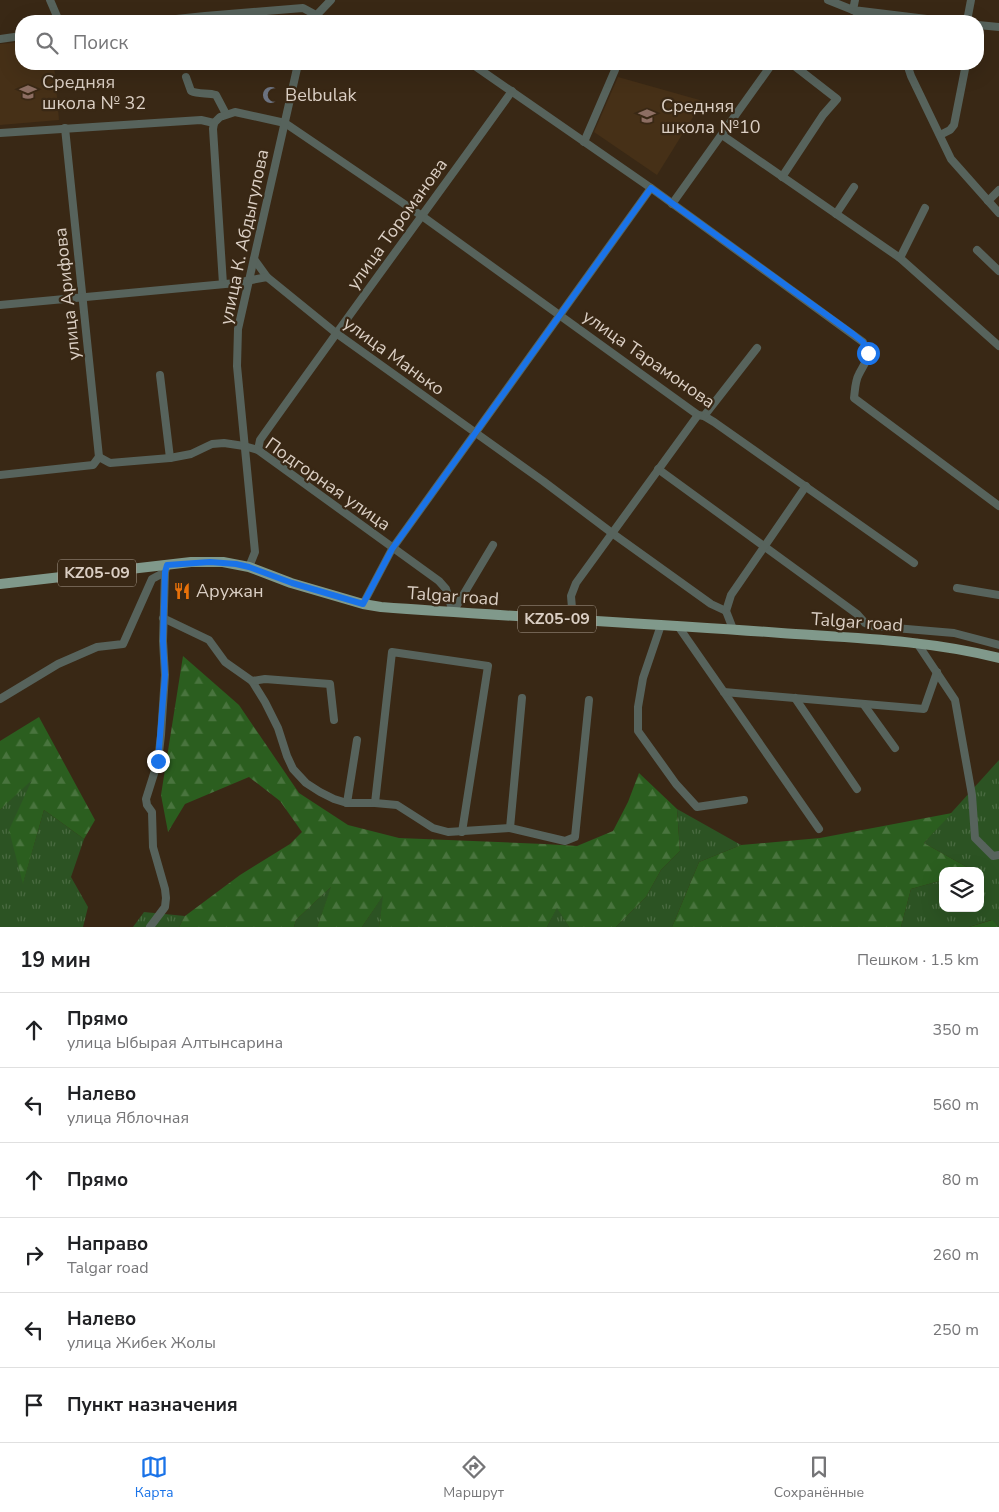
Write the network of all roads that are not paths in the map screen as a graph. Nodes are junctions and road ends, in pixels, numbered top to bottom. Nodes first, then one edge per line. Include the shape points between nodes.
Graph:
1 (50, 0) edge
2 (331, 0) edge
3 (828, 0) edge
4 (855, 0) edge
5 (971, 0) edge
6 (853, 10) junction
7 (57, 15) edge
8 (211, 15) edge
9 (310, 15) edge
10 (316, 15) edge
11 (861, 15) edge
12 (894, 15) edge
13 (968, 15) edge
14 (984, 26) edge
15 (999, 27) edge
16 (15, 37) edge
17 (0, 38) edge
18 (297, 70) edge
19 (481, 70) edge
20 (615, 70) dead end
21 (768, 70) edge
22 (800, 70) edge
23 (909, 70) edge
24 (965, 70) edge
25 (186, 77) dead end
26 (512, 91) junction
27 (226, 114) junction
28 (214, 123) junction
29 (285, 123) junction
30 (65, 128) junction
31 (0, 133) edge
32 (722, 135) junction
33 (940, 135) junction
34 (584, 142) junction
35 (782, 177) junction
36 (854, 187) dead end
37 (651, 188) junction
38 (999, 190) edge
39 (988, 201) junction
40 (672, 204) junction
41 (925, 208) dead end
42 (999, 213) edge
43 (836, 214) junction
44 (422, 216) junction
45 (976, 250) dead end
46 (900, 258) junction
47 (254, 259) junction
48 (999, 271) edge
49 (267, 277) junction
50 (249, 281) junction
51 (224, 284) junction
52 (83, 298) junction
53 (0, 306) edge
54 (559, 316) junction
55 (336, 333) junction
56 (999, 346) edge
57 (757, 348) dead end
58 (160, 375) dead end
59 (701, 416) junction
60 (474, 433) junction
61 (244, 446) junction
62 (258, 450) junction
63 (99, 457) junction
64 (170, 458) junction
65 (658, 469) junction
66 (0, 475) edge
67 (806, 486) junction
68 (999, 506) edge
69 (612, 533) junction
70 (493, 545) dead end
71 (763, 546) junction
72 (392, 549) junction
73 (914, 563) dead end
74 (249, 567) junction
75 (166, 568) junction
76 (0, 584) edge
77 (957, 588) dead end
78 (999, 595) edge
79 (363, 604) junction
80 (726, 611) junction
81 (453, 612) junction
82 (163, 618) junction
83 (573, 620) junction
84 (661, 625) junction
85 (678, 626) junction
86 (732, 629) junction
87 (917, 643) junction
88 (999, 644) edge
89 (999, 658) edge
90 (937, 672) junction
91 (252, 681) junction
92 (724, 692) junction
93 (522, 698) dead end
94 (795, 698) junction
95 (0, 699) edge
96 (589, 700) dead end
97 (864, 705) junction
98 (334, 720) dead end
99 (357, 740) dead end
100 (895, 748) dead end
101 (857, 789) dead end
102 (744, 800) dead end
103 (347, 803) junction
104 (375, 803) junction
105 (510, 828) junction
106 (819, 829) dead end
107 (462, 832) junction
108 (999, 855) edge
109 (150, 927) edge

1 - 7 street
2 - 10 street
3 - 6 street
4 - 6 street
5 - 13 street
6 - 11 street
6 - 12 street
8 - 9 street via 303,8
14 - 15 street
16 - 17 street
18 - 29 street, улица К. Абдыгулова
19 - 26 street
20 - 34 street
21 - 32 street
22 - 35 street via 837,99
23 - 33 street
24 - 33 street via 954,125
25 - 27 street via 191,91 216,95
26 - 34 street
26 - 44 street, улица Тороманова
27 - 28 street
27 - 29 street, улица Тарамонова via 235,112
28 - 30 street via 201,120
28 - 51 street
29 - 44 street, улица Тарамонова
29 - 47 street, улица К. Абдыгулова
30 - 31 street
30 - 52 street, улица Арифова
32 - 35 street
32 - 40 street
33 - 39 street via 951,159
34 - 37 street
35 - 43 street
36 - 43 street
37 - 40 street
37 - 54 street
38 - 39 street
39 - 42 street
40 - 68 street via 863,342 868,353 858,376 854,398
41 - 46 street
43 - 46 street
44 - 54 street, улица Тарамонова
44 - 55 street, улица Тороманова
45 - 48 street
46 - 56 street
47 - 49 street, улица Манько
47 - 50 street, улица К. Абдыгулова
49 - 50 street
49 - 55 street, улица Манько
50 - 51 street
50 - 61 street, улица К. Абдыгулова via 238,329 237,366
51 - 52 street
52 - 53 street
52 - 63 street, улица Арифова
54 - 59 street, улица Тарамонова
54 - 60 street
55 - 60 street, улица Манько
55 - 62 street, улица Тороманова via 260,440
57 - 59 street
58 - 64 street
59 - 65 street
59 - 67 street, улица Тарамонова
60 - 69 street, улица Манько
60 - 72 street
61 - 62 street, Подгорная улица
61 - 64 street, Подгорная улица via 212,444 191,454
61 - 74 street, улица К. Абдыгулова via 254,552
62 - 72 street, Подгорная улица
63 - 64 street, Подгорная улица via 110,463
63 - 66 street via 93,465
65 - 69 street
65 - 71 street
67 - 71 street
67 - 73 street, улица Тарамонова
69 - 80 street, улица Манько via 711,604
69 - 83 street via 572,590
70 - 81 street
71 - 80 street via 736,586
71 - 88 street via 871,626 954,634
72 - 79 street
72 - 81 street, Подгорная улица via 443,585
74 - 75 main road, Talgar road / KZ05-09 via 210,562
74 - 79 main road, Talgar road / KZ05-09
75 - 76 main road, Talgar road / KZ05-09
75 - 82 street
75 - 95 street via 152,579 123,644 97,647 58,664
77 - 78 street
79 - 81 main road, Talgar road / KZ05-09
80 - 86 street
81 - 83 main road, Talgar road / KZ05-09
82 - 91 street via 209,640 225,662
82 - 109 street via 165,675 161,735 158,761 146,800 152,812 153,847 166,898 165,907
83 - 84 main road, Talgar road / KZ05-09
84 - 85 main road, Talgar road / KZ05-09
84 - 102 street via 642,678 638,731 676,784 697,806
85 - 86 main road, Talgar road / KZ05-09
85 - 92 street
86 - 87 main road, Talgar road / KZ05-09
87 - 89 main road, Talgar road / KZ05-09
87 - 90 street
90 - 97 street via 924,709
90 - 108 street via 955,700 972,795 975,838 993,856
91 - 98 street via 330,684
91 - 103 street via 266,702 293,769 320,792
92 - 94 street
92 - 106 street
93 - 105 street
94 - 97 street
94 - 101 street
96 - 105 street via 575,837 565,841
97 - 100 street
99 - 103 street
103 - 104 street
104 - 107 street via 397,805 433,828
104 - 107 street via 392,652 488,666
105 - 107 street

